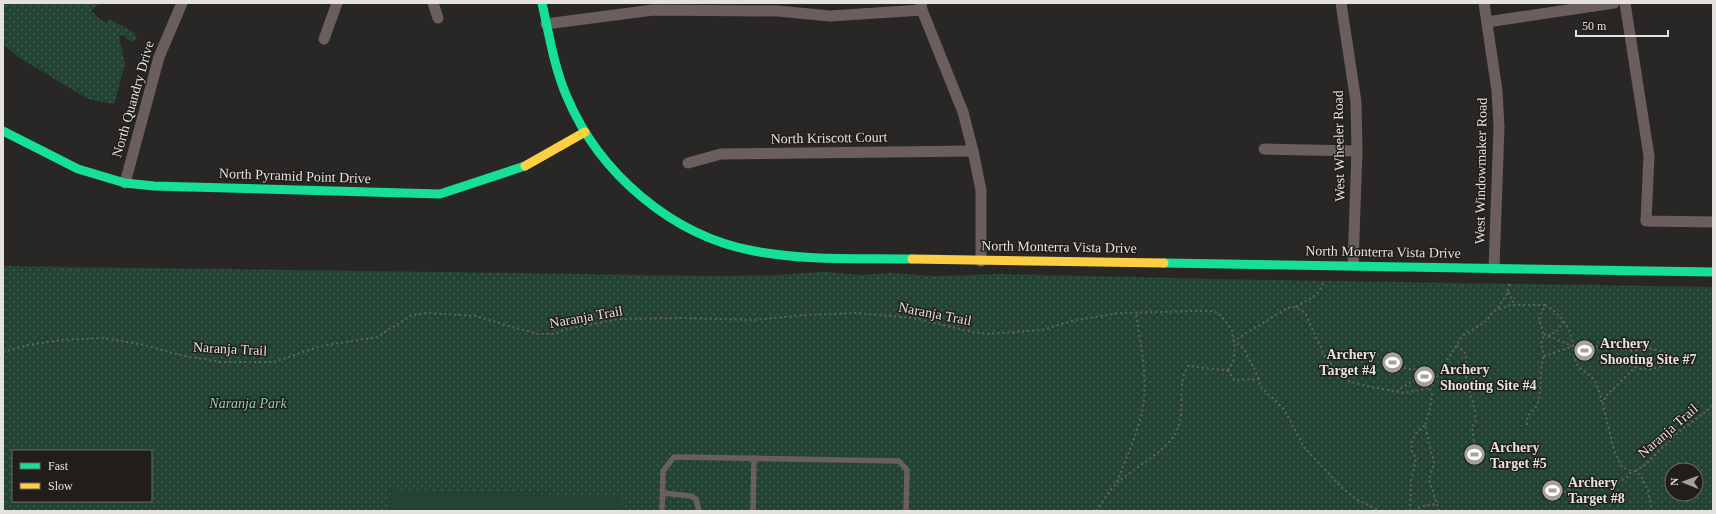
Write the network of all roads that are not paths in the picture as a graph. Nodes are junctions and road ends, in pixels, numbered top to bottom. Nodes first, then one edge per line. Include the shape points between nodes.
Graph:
1 (182, 3) edge
2 (337, 3) edge
3 (432, 3) edge
4 (542, 3) edge
5 (1341, 3) edge
6 (1484, 3) edge
7 (1614, 3) edge
8 (1625, 3) edge
9 (777, 7) edge
10 (921, 7) edge
11 (438, 18) dead end
12 (1487, 22) junction
13 (546, 24) junction
14 (324, 39) dead end
15 (3, 131) edge
16 (585, 132) junction
17 (1264, 150) dead end
18 (973, 151) junction
19 (1356, 151) junction
20 (688, 163) dead end
21 (125, 183) junction
22 (1713, 222) edge
23 (981, 260) junction
24 (1353, 265) junction
25 (1494, 268) junction
26 (1713, 272) edge
27 (754, 458) junction
28 (663, 493) junction
29 (662, 511) edge
30 (699, 511) edge
31 (753, 511) edge
32 (906, 511) edge

1 - 21 street, North Quandry Drive via 159,57
2 - 14 street
3 - 11 street
4 - 13 street, North Monterra Vista Drive
5 - 19 street, West Wheeler Road via 1356,102
6 - 12 street, West Windowmaker Road
7 - 12 street
8 - 22 street via 1649,156 1646,221
9 - 10 street via 830,16
9 - 13 street via 653,10
10 - 18 street via 963,112
12 - 25 street, West Windowmaker Road via 1497,91 1499,127
13 - 16 street, North Monterra Vista Drive via 567,97
15 - 21 street, North Pyramid Point Drive via 78,169
16 - 21 street, North Pyramid Point Drive via 521,168 440,194 257,190
16 - 23 street, North Monterra Vista Drive via 632,188 651,205 703,235 737,247 767,254 803,257
17 - 19 street
18 - 20 street, North Kriscott Court via 721,154
18 - 23 street via 981,190
19 - 24 street, West Wheeler Road
23 - 24 street, North Monterra Vista Drive
24 - 25 street, North Monterra Vista Drive
25 - 26 street, North Monterra Vista Drive
27 - 28 lane via 674,457 663,471
27 - 31 lane
27 - 32 lane via 899,461 907,470
28 - 29 lane
28 - 30 lane via 696,499

